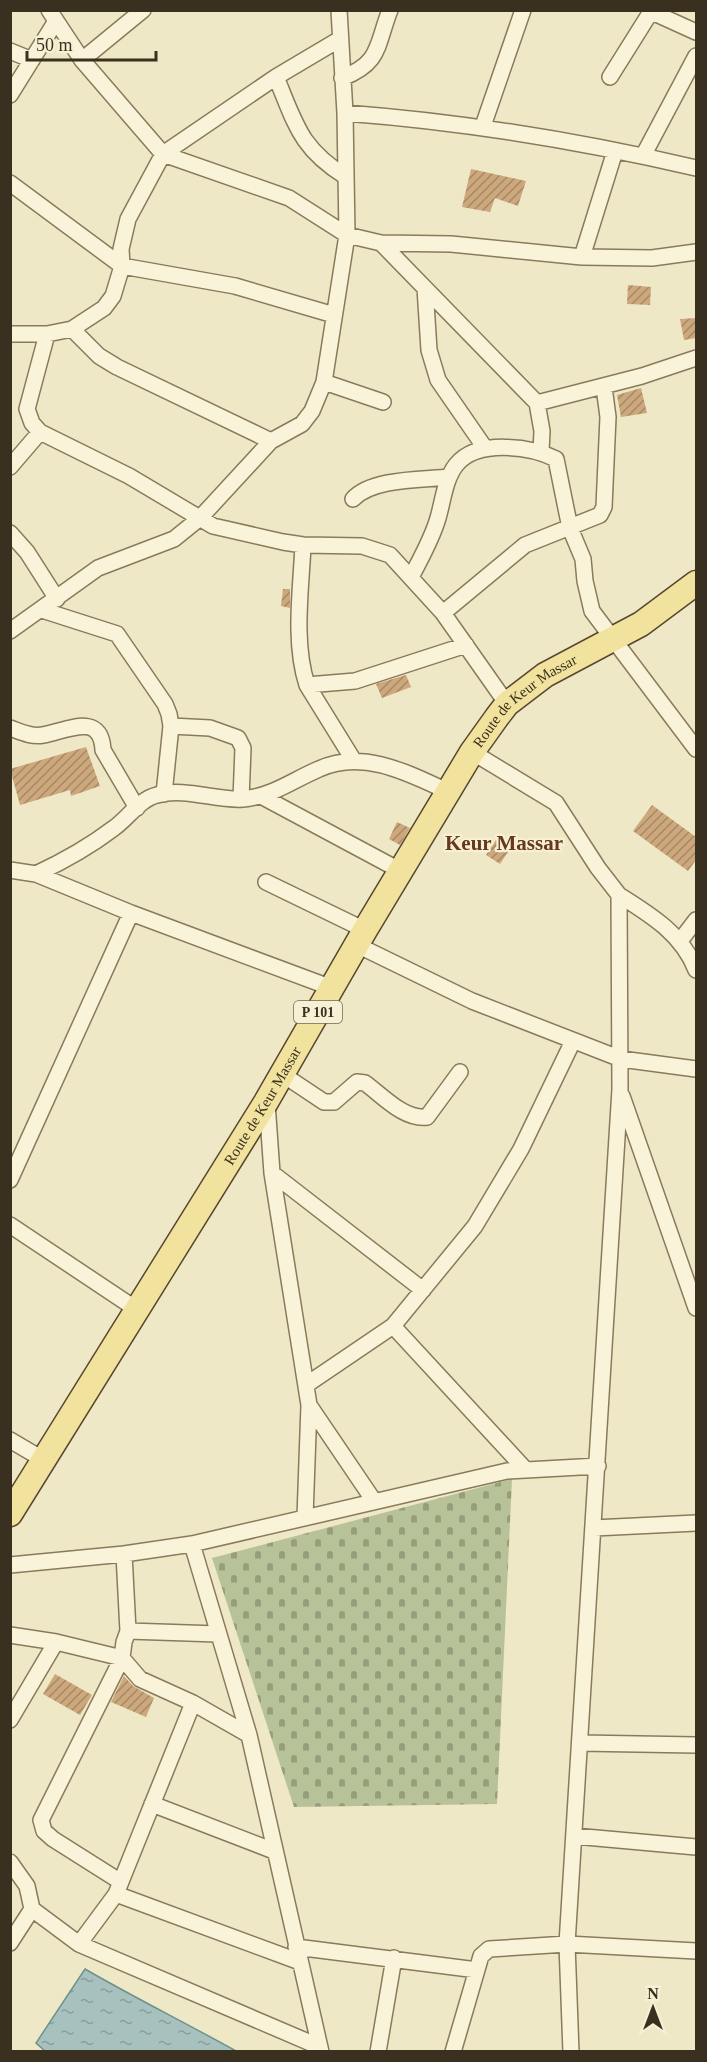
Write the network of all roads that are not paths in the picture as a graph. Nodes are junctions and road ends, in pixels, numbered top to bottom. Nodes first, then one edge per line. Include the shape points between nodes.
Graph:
1 (143, 10) edge
2 (339, 10) edge
3 (390, 10) edge
4 (523, 10) edge
5 (652, 11) edge
6 (53, 16) edge
7 (696, 32) edge
8 (340, 39) junction
9 (10, 51) edge
10 (696, 56) edge
11 (32, 60) junction
12 (82, 60) junction
13 (276, 77) junction
14 (610, 77) dead end
15 (342, 78) junction
16 (10, 95) edge
17 (345, 113) junction
18 (483, 126) junction
19 (615, 151) junction
20 (163, 154) junction
21 (643, 156) junction
22 (696, 168) edge
23 (346, 177) junction
24 (10, 183) edge
25 (346, 235) junction
26 (381, 243) junction
27 (696, 252) edge
28 (582, 257) junction
29 (122, 266) junction
30 (425, 288) junction
31 (334, 315) junction
32 (72, 328) junction
33 (10, 334) edge
34 (47, 334) junction
35 (696, 358) edge
36 (324, 382) junction
37 (604, 387) junction
38 (383, 402) dead end
39 (537, 403) junction
40 (40, 432) junction
41 (271, 441) junction
42 (485, 448) junction
43 (541, 452) junction
44 (10, 467) edge
45 (449, 477) junction
46 (354, 499) dead end
47 (200, 518) junction
48 (570, 528) junction
49 (10, 533) edge
50 (303, 545) junction
51 (411, 577) junction
52 (696, 583) edge
53 (57, 599) junction
54 (42, 610) junction
55 (443, 613) junction
56 (10, 631) edge
57 (613, 640) junction
58 (466, 645) junction
59 (307, 685) junction
60 (507, 704) junction
61 (171, 726) junction
62 (10, 728) edge
63 (696, 749) edge
64 (472, 752) junction
65 (354, 761) junction
66 (449, 792) junction
67 (164, 794) junction
68 (261, 796) junction
69 (242, 799) junction
70 (137, 808) junction
71 (10, 870) edge
72 (401, 871) junction
73 (36, 874) junction
74 (266, 882) dead end
75 (620, 895) junction
76 (130, 913) junction
77 (696, 920) edge
78 (361, 937) junction
79 (680, 941) junction
80 (695, 963) edge
81 (332, 988) junction
82 (573, 1041) junction
83 (621, 1059) junction
84 (696, 1069) edge
85 (460, 1072) dead end
86 (282, 1074) junction
87 (620, 1089) junction
88 (266, 1102) junction
89 (272, 1173) junction
90 (10, 1180) edge
91 (10, 1225) edge
92 (691, 1275) edge
93 (423, 1290) junction
94 (696, 1308) edge
95 (135, 1309) junction
96 (393, 1326) junction
97 (306, 1385) junction
98 (309, 1405) junction
99 (10, 1440) edge
100 (44, 1460) junction
101 (598, 1466) junction
102 (525, 1469) junction
103 (374, 1501) junction
104 (13, 1506) edge
105 (305, 1517) junction
106 (696, 1523) edge
107 (594, 1528) junction
108 (192, 1544) junction
109 (124, 1554) junction
110 (10, 1565) edge
111 (128, 1631) junction
112 (218, 1634) junction
113 (10, 1635) edge
114 (57, 1642) junction
115 (122, 1658) junction
116 (193, 1703) junction
117 (10, 1720) edge
118 (249, 1735) junction
119 (580, 1743) junction
120 (696, 1745) edge
121 (152, 1804) junction
122 (574, 1836) junction
123 (696, 1847) edge
124 (274, 1851) junction
125 (10, 1862) edge
126 (118, 1888) junction
127 (32, 1909) junction
128 (10, 1943) edge
129 (79, 1944) junction
130 (567, 1944) junction
131 (696, 1951) edge
132 (298, 1955) junction
133 (394, 1958) junction
134 (477, 1970) junction
135 (320, 2049) edge
136 (378, 2052) edge
137 (453, 2052) edge
138 (571, 2052) edge

1 - 12 street
2 - 8 street
3 - 15 street via 372,61
4 - 18 street
5 - 7 street
5 - 14 street
6 - 11 street
6 - 12 street
8 - 13 street
8 - 15 street
9 - 11 street
10 - 21 street
11 - 16 street
12 - 20 street
13 - 20 street
13 - 23 street via 302,139 321,162
15 - 17 street
17 - 18 street
17 - 23 street
18 - 19 street
19 - 21 street
19 - 28 street
20 - 25 street via 289,198
20 - 29 street via 128,219 121,249
21 - 22 street
23 - 25 street
24 - 29 street
25 - 26 street
25 - 31 street
26 - 28 street via 451,244
26 - 30 street
27 - 28 street via 652,258
29 - 31 street via 235,286
29 - 32 street via 113,296 104,308
30 - 39 street
30 - 42 street via 429,350 438,380
31 - 36 street
32 - 34 street
32 - 41 street via 99,356 117,367
33 - 34 street
34 - 40 street via 27,409
35 - 37 street
36 - 38 street
36 - 41 street via 302,424
37 - 39 street
37 - 48 street via 608,417 604,507 600,515
39 - 43 street
40 - 44 street
40 - 47 street via 129,476
41 - 47 street
42 - 43 street
42 - 45 street via 457,463
43 - 48 street via 556,459
45 - 46 street via 378,484 360,491
45 - 51 street via 438,519
47 - 50 street via 231,531
47 - 53 street via 174,539 98,568
48 - 55 street via 525,545
48 - 57 street via 583,559 592,611
49 - 53 street
50 - 51 street via 376,548 390,555
50 - 59 street via 300,655
51 - 55 street
52 - 57 main road, Route de Keur Massar / P 101
53 - 54 street
54 - 56 street
54 - 61 street via 117,634 165,704
55 - 58 street
57 - 60 main road, Route de Keur Massar / P 101 via 545,675
57 - 63 street
58 - 59 street via 355,681
58 - 60 street
59 - 65 street
60 - 64 main road, Route de Keur Massar / P 101
61 - 67 street
61 - 69 street via 210,728 238,738 243,748
62 - 70 street via 41,735 80,726 93,728 103,739 103,750
64 - 66 main road, Route de Keur Massar / P 101
64 - 75 street via 556,803
65 - 66 street via 372,762
65 - 68 street via 334,763
66 - 72 main road, Route de Keur Massar / P 101
67 - 69 street
67 - 70 street via 145,800
68 - 69 street
68 - 72 street
70 - 73 street via 77,854
71 - 73 street
72 - 78 main road, Route de Keur Massar / P 101
73 - 76 street
74 - 78 street
75 - 79 street
75 - 83 street
76 - 81 street
76 - 90 street
77 - 79 street
78 - 81 main road, Route de Keur Massar / P 101
78 - 82 street via 472,1001
79 - 80 street
81 - 86 main road, Route de Keur Massar / P 101
82 - 83 street
82 - 93 street via 493,1199
83 - 84 street
83 - 87 street
85 - 86 street via 427,1117 418,1118 406,1114 365,1083 357,1082 334,1102 324,1102
86 - 88 main road, Route de Keur Massar / P 101
87 - 92 street
87 - 101 street
88 - 89 street
88 - 95 main road, Route de Keur Massar / P 101
89 - 93 street
89 - 97 street
91 - 95 street
92 - 94 street
93 - 96 street
95 - 100 main road, Route de Keur Massar / P 101
96 - 97 street
96 - 102 street
97 - 98 street
98 - 103 street
98 - 105 street
99 - 100 street
100 - 104 main road, Route de Keur Massar / P 101
101 - 102 street
101 - 107 street
102 - 103 street
103 - 105 street
105 - 108 street
106 - 107 street
107 - 119 street
108 - 109 street
108 - 112 street
109 - 110 street
109 - 111 street
111 - 112 street
111 - 115 street
112 - 118 street
113 - 114 street
114 - 115 street
114 - 117 street
115 - 116 street via 140,1679
115 - 126 street via 41,1820 44,1831 53,1839
116 - 118 street
116 - 121 street
118 - 124 street
119 - 120 street
119 - 122 street
121 - 124 street
121 - 126 street
122 - 123 street
122 - 130 street
124 - 132 street
125 - 127 street via 27,1886
126 - 129 street
126 - 132 street
127 - 128 street
127 - 129 street
129 - 135 street
130 - 131 street
130 - 134 street via 489,1949 481,1956
130 - 138 street
132 - 133 street
132 - 135 street
133 - 134 street
133 - 136 street
134 - 137 street

